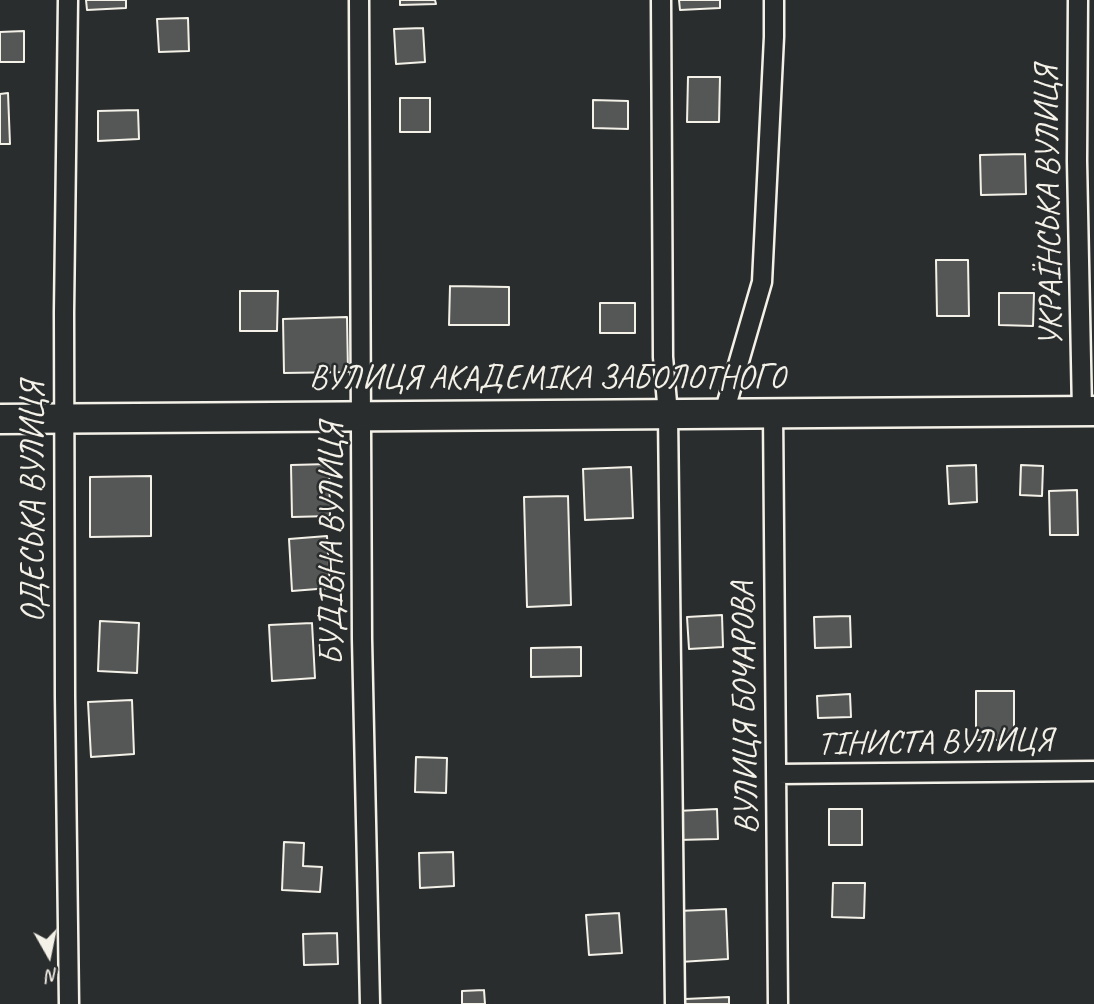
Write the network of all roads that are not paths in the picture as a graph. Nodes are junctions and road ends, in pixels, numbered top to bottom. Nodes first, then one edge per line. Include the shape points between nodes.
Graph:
1 (68, 0) edge
2 (359, 0) edge
3 (661, 0) edge
4 (774, 0) edge
5 (1078, 0) edge
6 (1086, 89) edge
7 (1088, 411) edge
8 (773, 412) junction
9 (724, 413) junction
10 (668, 414) junction
11 (363, 415) junction
12 (0, 419) edge
13 (64, 419) junction
14 (1094, 771) edge
15 (777, 775) junction
16 (69, 1004) edge
17 (370, 1004) edge
18 (675, 1004) edge
19 (778, 1004) edge

1 - 13 street, ОДЕСЬКА ВУЛИЦЯ
2 - 11 street, БУДІВНА ВУЛИЦЯ
3 - 10 street via 663,356
4 - 9 street via 762,282
5 - 6 street, УКРАЇНСЬКА ВУЛИЦЯ
6 - 7 street, УКРАЇНСЬКА ВУЛИЦЯ
7 - 8 main road, ВУЛИЦЯ АКАДЕМІКА ЗАБОЛОТНОГО
8 - 9 main road, ВУЛИЦЯ АКАДЕМІКА ЗАБОЛОТНОГО
8 - 15 street, ВУЛИЦЯ БОЧАРОВА
9 - 10 main road, ВУЛИЦЯ АКАДЕМІКА ЗАБОЛОТНОГО
10 - 11 main road, ВУЛИЦЯ АКАДЕМІКА ЗАБОЛОТНОГО
10 - 18 street
11 - 13 main road, ВУЛИЦЯ АКАДЕМІКА ЗАБОЛОТНОГО
11 - 17 street, БУДІВНА ВУЛИЦЯ via 362,639
12 - 13 main road, ВУЛИЦЯ АКАДЕМІКА ЗАБОЛОТНОГО
13 - 16 street, ОДЕСЬКА ВУЛИЦЯ
14 - 15 street, ТІНИСТА ВУЛИЦЯ
15 - 19 street, ВУЛИЦЯ БОЧАРОВА

